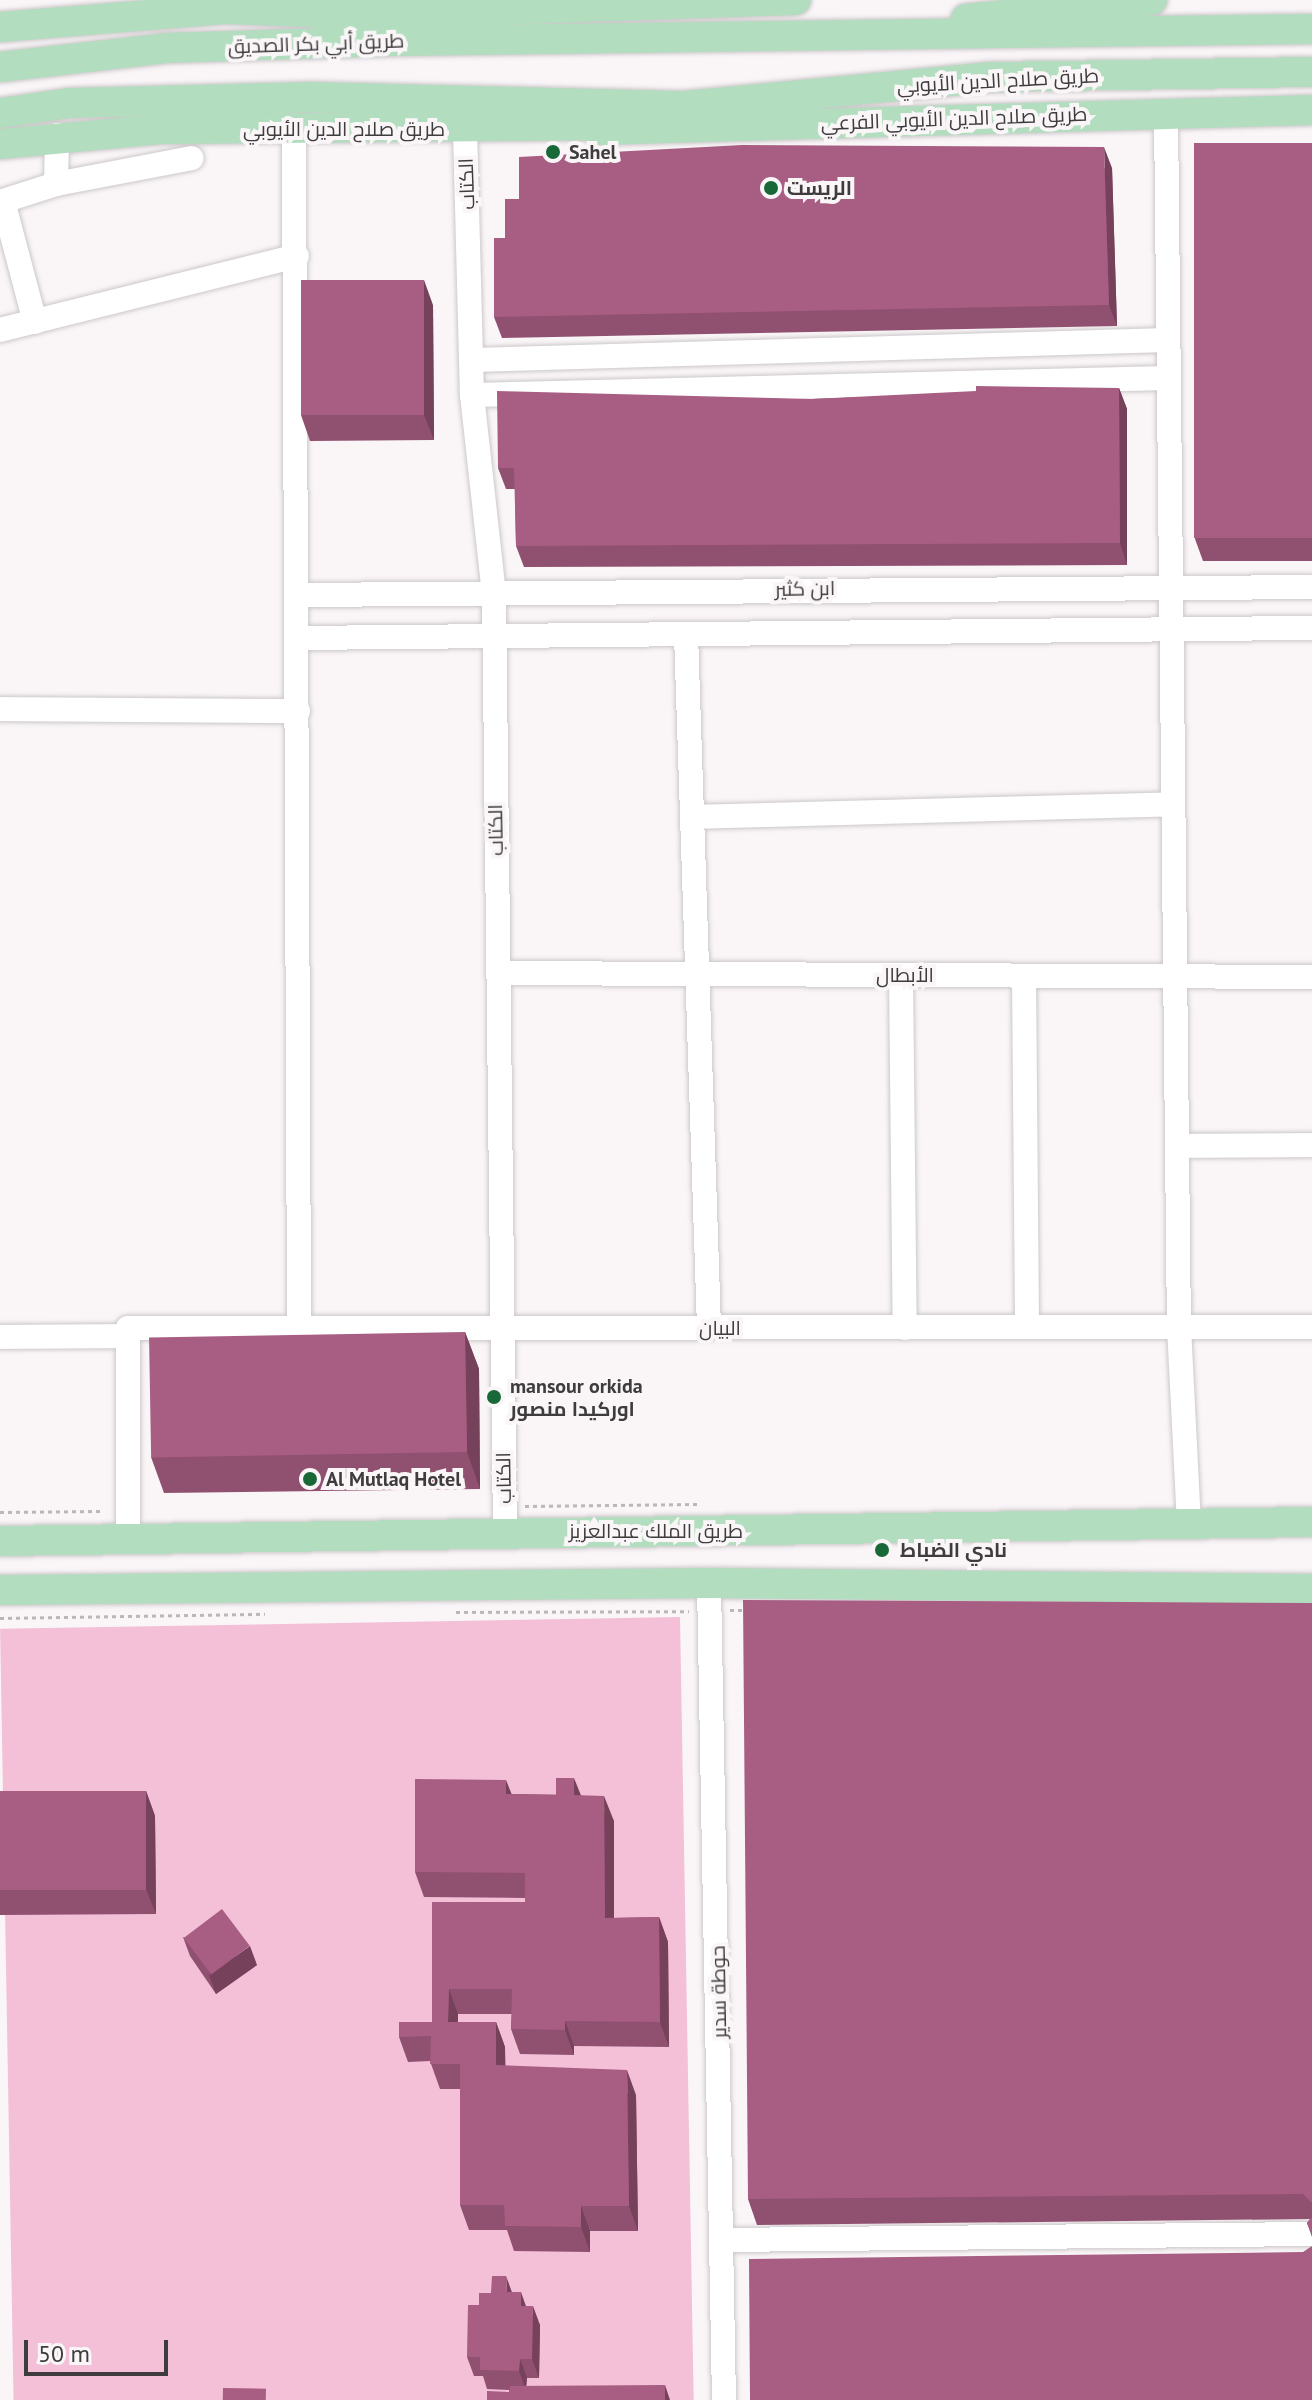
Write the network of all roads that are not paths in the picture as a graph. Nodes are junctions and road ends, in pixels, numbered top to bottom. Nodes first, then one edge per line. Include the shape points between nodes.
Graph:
1 (796, 0) edge
2 (1152, 0) edge
3 (598, 8) junction
4 (374, 14) junction
5 (0, 27) edge
6 (1312, 29) edge
7 (893, 33) junction
8 (687, 42) junction
9 (312, 44) junction
10 (0, 67) edge
11 (1312, 72) edge
12 (311, 97) junction
13 (685, 106) junction
14 (1312, 110) edge
15 (1166, 112) junction
16 (0, 113) edge
17 (294, 128) junction
18 (377, 129) junction
19 (465, 130) junction
20 (597, 130) junction
21 (57, 135) junction
22 (0, 144) edge
23 (192, 158) dead end
24 (56, 184) junction
25 (2, 201) edge
26 (297, 256) junction
27 (35, 322) junction
28 (0, 330) edge
29 (1167, 340) junction
30 (473, 360) junction
31 (1167, 378) junction
32 (472, 395) junction
33 (1169, 586) junction
34 (1312, 587) edge
35 (494, 593) junction
36 (298, 595) junction
37 (1312, 628) edge
38 (1169, 629) junction
39 (686, 634) junction
40 (494, 637) junction
41 (298, 638) junction
42 (0, 709) edge
43 (298, 711) junction
44 (1173, 804) junction
45 (692, 817) junction
46 (499, 973) junction
47 (697, 974) junction
48 (901, 975) junction
49 (1024, 976) junction
50 (1176, 976) junction
51 (1312, 977) edge
52 (1312, 1145) edge
53 (1178, 1146) junction
54 (1027, 1327) junction
55 (1179, 1327) junction
56 (1312, 1327) edge
57 (299, 1328) junction
58 (501, 1328) junction
59 (709, 1328) junction
60 (905, 1328) junction
61 (128, 1332) junction
62 (0, 1337) edge
63 (1312, 1522) edge
64 (1189, 1527) junction
65 (505, 1532) junction
66 (128, 1538) junction
67 (0, 1541) edge
68 (1312, 1589) edge
69 (0, 1590) edge
70 (703, 1597) junction
71 (1312, 2234) edge
72 (722, 2240) junction
73 (755, 2269) edge
74 (723, 2270) junction
75 (724, 2400) edge

1 - 3 main road
2 - 7 main road via 1005,11
3 - 4 main road
3 - 8 main road
4 - 5 main road via 224,9
4 - 9 main road
6 - 7 main road
7 - 8 main road
8 - 9 main road, طريق أبي بكر الصديق
9 - 10 main road, طريق أبي بكر الصديق via 166,48
11 - 13 main road, طريق صلاح الدين الأيوبي via 992,77
12 - 13 main road, طريق صلاح الدين الأيوبي
12 - 16 main road via 70,103
12 - 18 main road
13 - 20 main road, طريق صلاح الدين الأيوبي
14 - 15 main road, طريق صلاح الدين الأيوبي الفرعي
15 - 20 main road, طريق صلاح الدين الأيوبي الفرعي
15 - 29 street
17 - 18 main road, طريق صلاح الدين الأيوبي
17 - 21 main road, طريق صلاح الدين الأيوبي
17 - 26 street
18 - 19 main road, طريق صلاح الدين الأيوبي
19 - 20 main road, طريق صلاح الدين الأيوبي
19 - 30 street, الكتاب
21 - 22 main road, طريق صلاح الدين الأيوبي
21 - 24 street
23 - 24 street
24 - 25 street
25 - 27 street
26 - 27 street
26 - 36 street
27 - 28 street
29 - 30 street
29 - 31 street
30 - 32 street, الكتاب
31 - 32 street
31 - 33 street
32 - 35 street, الكتاب
33 - 34 street, ابن كثير
33 - 35 street, ابن كثير
33 - 38 street
35 - 36 street, ابن كثير
35 - 40 street, الكتاب
36 - 41 street
37 - 38 street
38 - 39 street
38 - 44 street
39 - 40 street
39 - 45 street
40 - 41 street
40 - 46 street, الكتاب
41 - 43 street
42 - 43 street
43 - 57 street
44 - 45 street
44 - 50 street
45 - 47 street
46 - 47 street, الأبطال
46 - 58 street, الكتاب
47 - 48 street, الأبطال
47 - 59 street
48 - 49 street, الأبطال
48 - 60 street
49 - 50 street, الأبطال
49 - 54 street
50 - 51 street, الأبطال
50 - 53 street
52 - 53 street
53 - 55 street
54 - 55 street, البيان
54 - 60 street, البيان
55 - 56 street, البيان
55 - 64 street
57 - 58 street, البيان
57 - 61 street, البيان
58 - 59 street, البيان
58 - 65 street, الكتاب
59 - 60 street, البيان
61 - 62 street, البيان
61 - 66 street
63 - 64 main road, طريق الملك عبدالعزيز
64 - 65 main road, طريق الملك عبدالعزيز
65 - 66 main road, طريق الملك عبدالعزيز
66 - 67 main road, طريق الملك عبدالعزيز
68 - 70 main road
69 - 70 main road
70 - 72 street, حوطة سدير
71 - 72 street
72 - 74 street, حوطة سدير
73 - 74 street
74 - 75 street, حوطة سدير

